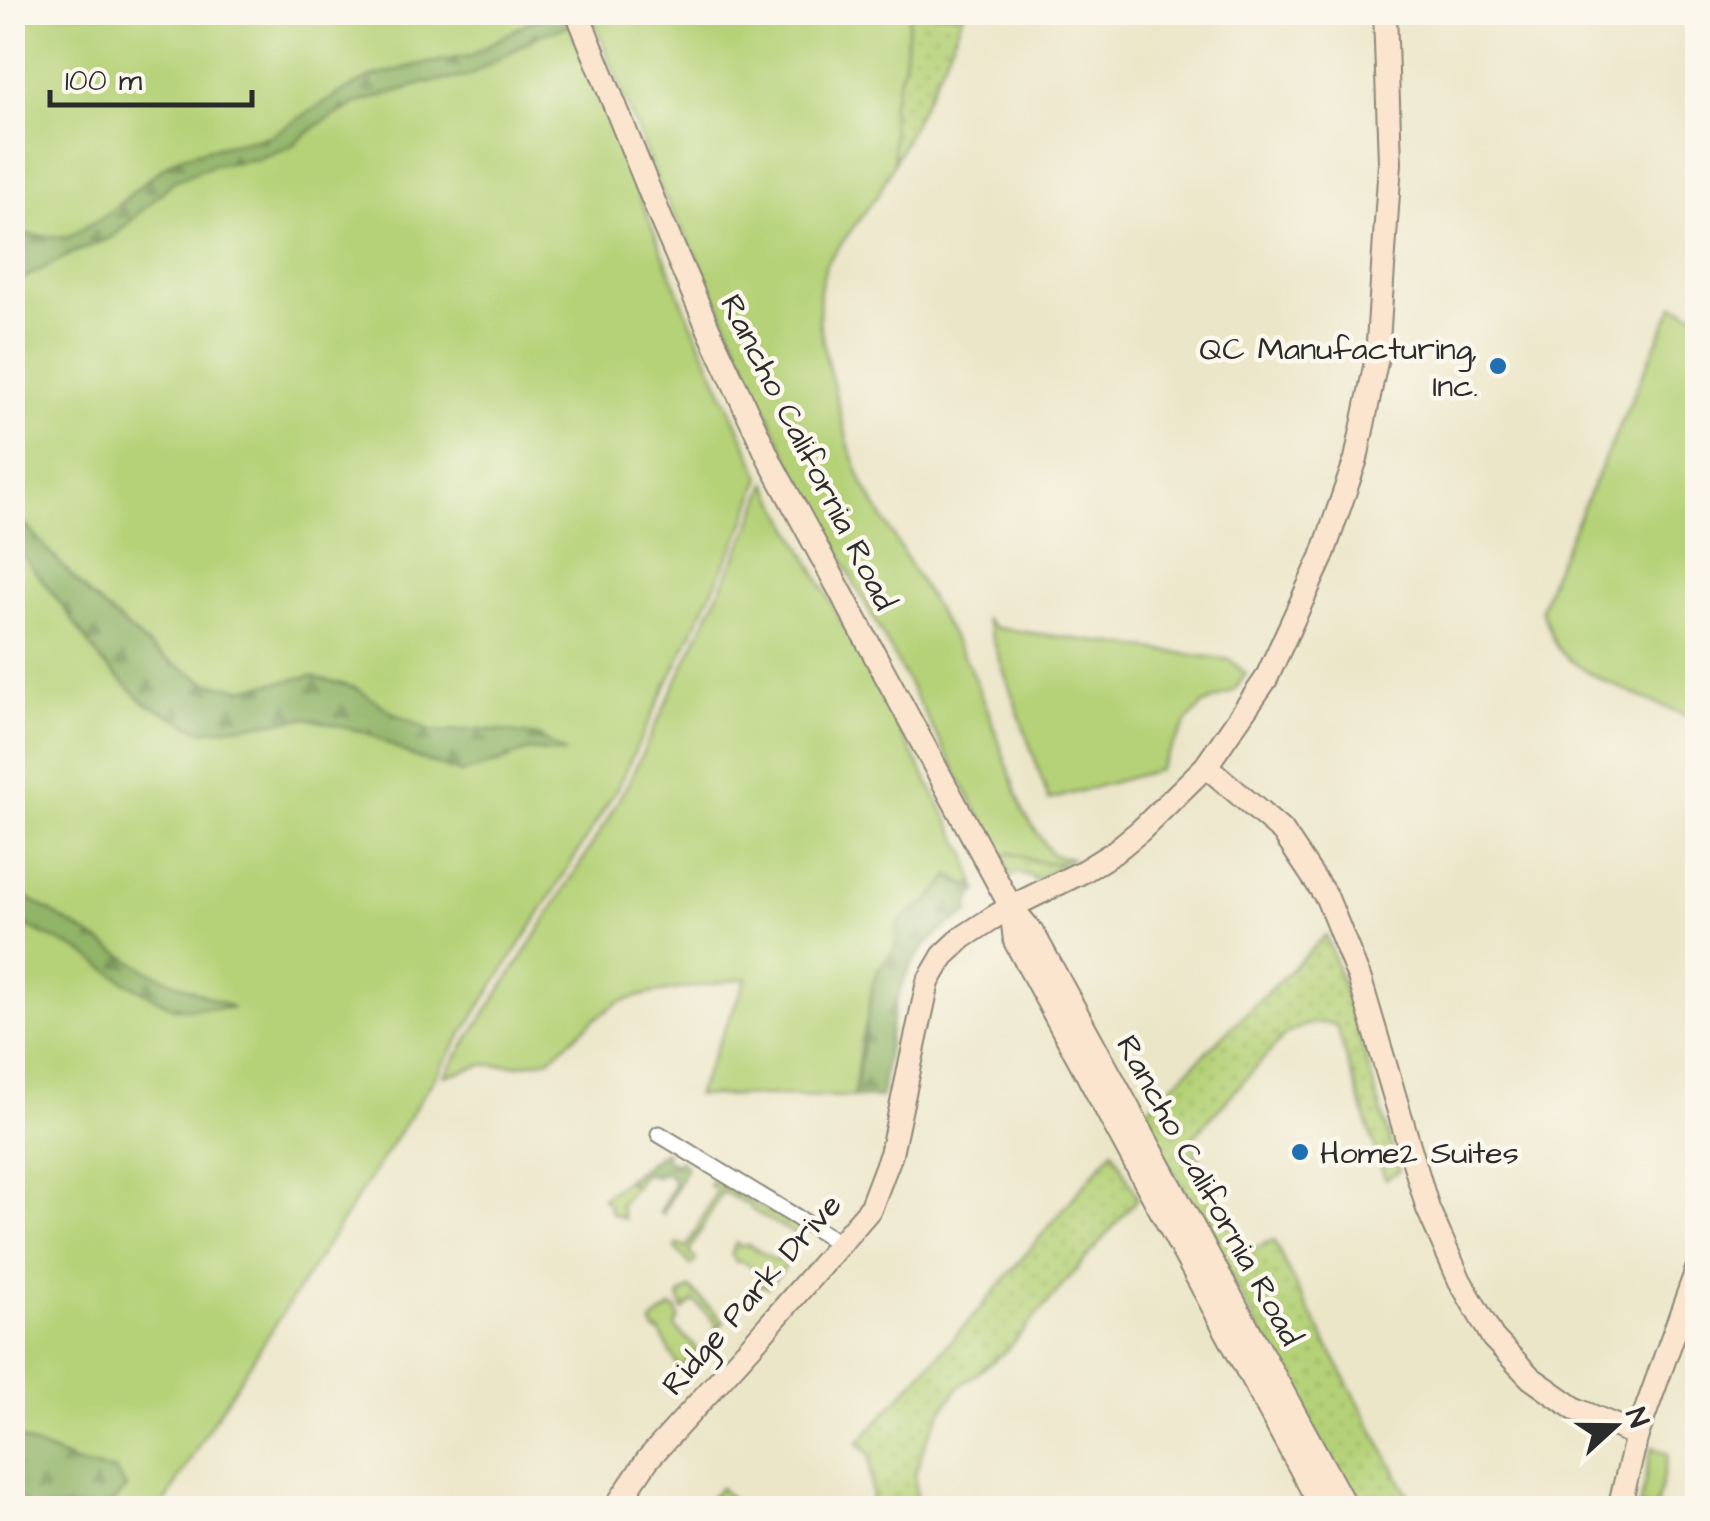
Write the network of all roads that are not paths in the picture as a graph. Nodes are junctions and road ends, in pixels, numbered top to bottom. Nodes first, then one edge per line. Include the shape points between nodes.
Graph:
1 (578, 12) edge
2 (1386, 12) edge
3 (1206, 766) junction
4 (1010, 907) junction
5 (658, 1134) dead end
6 (839, 1243) junction
7 (1698, 1267) edge
8 (1637, 1435) junction
9 (615, 1508) edge
10 (1322, 1508) edge
11 (1346, 1508) edge
12 (1619, 1508) edge

1 - 4 street, Rancho California Road via 660,219 771,463
2 - 3 street, Ridge Park Drive via 1385,252 1377,357 1356,458 1322,557 1266,679
3 - 4 street, Ridge Park Drive via 1112,853
3 - 8 street via 1283,832 1326,898 1360,980 1428,1209 1494,1338 1531,1378 1575,1409
4 - 6 street, Ridge Park Drive via 962,938 928,982 891,1154 870,1208
4 - 10 street, Rancho California Road via 1015,941
4 - 11 street, Rancho California Road via 1033,933
5 - 6 street
6 - 9 street, Ridge Park Drive via 648,1459
7 - 8 street
8 - 12 street

